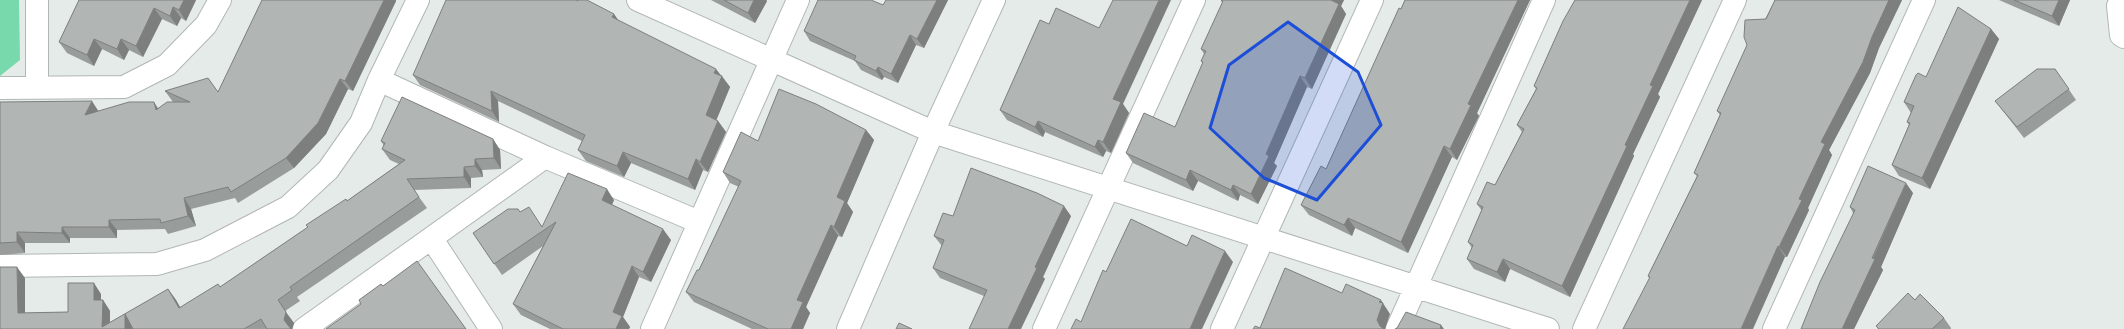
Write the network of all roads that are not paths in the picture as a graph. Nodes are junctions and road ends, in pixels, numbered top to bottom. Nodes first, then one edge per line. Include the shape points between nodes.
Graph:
1 (37, 0) edge
2 (220, 0) edge
3 (418, 0) edge
4 (638, 0) edge
5 (798, 0) edge
6 (994, 0) edge
7 (1194, 0) edge
8 (1372, 0) edge
9 (1544, 0) edge
10 (1735, 0) edge
11 (1924, 0) edge
12 (2124, 2) edge
13 (2124, 38) edge
14 (771, 60) junction
15 (379, 80) junction
16 (37, 87) junction
17 (0, 88) edge
18 (933, 132) junction
19 (545, 157) junction
20 (1108, 189) junction
21 (699, 222) junction
22 (1263, 238) junction
23 (432, 239) junction
24 (0, 266) edge
25 (1416, 287) junction
26 (304, 329) edge
27 (491, 329) edge
28 (652, 329) edge
29 (848, 329) edge
30 (1044, 329) edge
31 (1222, 329) edge
32 (1397, 329) edge
33 (1548, 329) edge
34 (1584, 329) edge
35 (1774, 329) edge

1 - 16 street
2 - 16 street via 206,25 167,65 124,87
3 - 15 street
4 - 14 street
5 - 14 street
6 - 18 street
7 - 20 street
8 - 22 street
9 - 25 street
10 - 34 street
11 - 35 street
12 - 13 street via 2118,6 2121,35
14 - 18 street
14 - 21 street
15 - 19 street
15 - 24 street via 361,123 328,170 288,207 205,250 157,264
16 - 17 street
18 - 20 street
18 - 29 street
19 - 21 street
19 - 23 street
20 - 22 street
20 - 30 street
21 - 28 street
22 - 25 street
22 - 31 street
23 - 26 street
23 - 27 street
25 - 32 street
25 - 33 street

